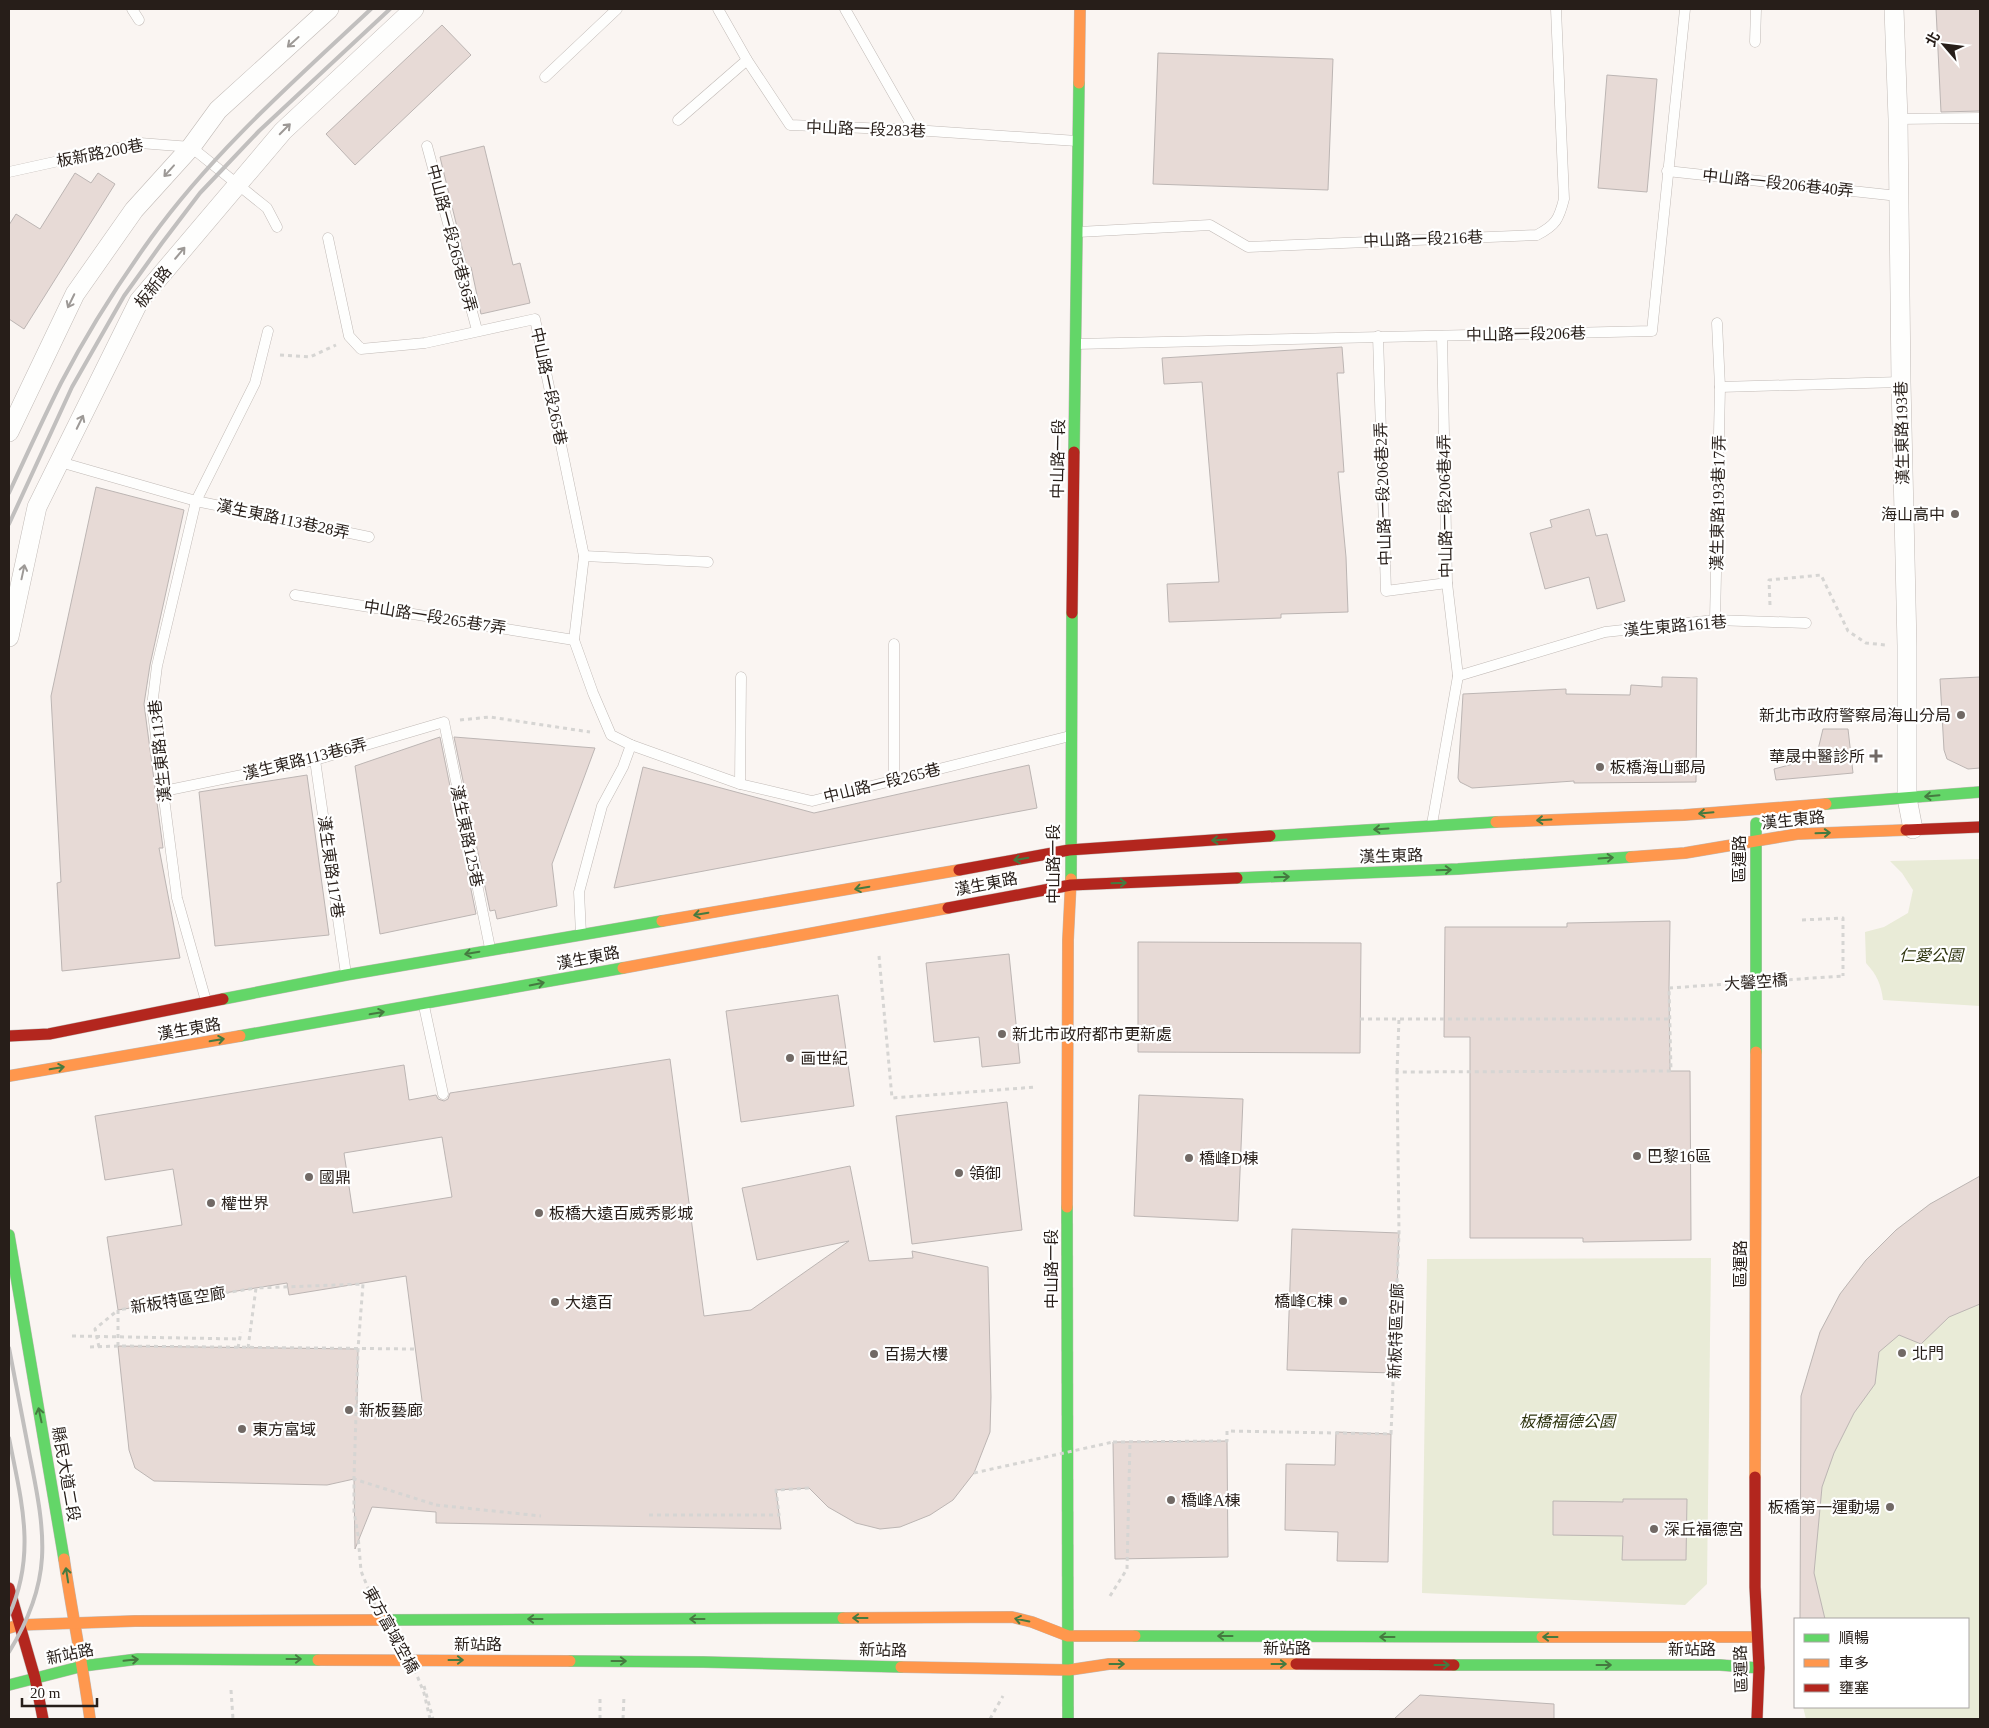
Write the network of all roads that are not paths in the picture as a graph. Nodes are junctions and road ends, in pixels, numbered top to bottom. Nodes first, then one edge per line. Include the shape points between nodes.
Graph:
1 (132, 9) edge
2 (329, 9) edge
3 (414, 9) edge
4 (617, 9) edge
5 (718, 9) edge
6 (845, 9) edge
7 (1080, 9) edge
8 (1556, 9) edge
9 (1685, 9) edge
10 (1756, 9) edge
11 (1894, 9) edge
12 (138, 20) dead end
13 (1756, 42) dead end
14 (747, 60) junction
15 (545, 77) dead end
16 (1980, 118) edge
17 (1898, 119) junction
18 (678, 120) dead end
19 (914, 130) junction
20 (1078, 141) junction
21 (427, 146) dead end
22 (192, 147) junction
23 (1667, 171) junction
24 (9, 172) edge
25 (238, 185) junction
26 (1889, 195) dead end
27 (277, 227) dead end
28 (1077, 232) junction
29 (328, 238) dead end
30 (1717, 323) dead end
31 (477, 330) junction
32 (268, 331) dead end
33 (1378, 336) junction
34 (1442, 336) junction
35 (1076, 344) junction
36 (1901, 382) junction
37 (1720, 387) junction
38 (9, 432) edge
39 (60, 462) junction
40 (196, 501) junction
41 (369, 538) dead end
42 (584, 556) junction
43 (708, 562) dead end
44 (1447, 583) junction
45 (296, 595) dead end
46 (1716, 620) junction
47 (1806, 623) dead end
48 (9, 637) edge
49 (574, 640) junction
50 (894, 644) dead end
51 (1458, 676) junction
52 (741, 677) dead end
53 (444, 722) joint
54 (1070, 736) junction
55 (631, 745) junction
56 (315, 760) junction
57 (894, 780) junction
58 (740, 784) junction
59 (164, 790) junction
60 (1980, 792) edge
61 (1908, 798) junction
62 (1754, 809) junction
63 (1431, 826) junction
64 (1980, 828) edge
65 (1913, 830) junction
66 (1757, 840) junction
67 (1070, 850) junction
68 (1071, 885) junction
69 (581, 934) junction
70 (491, 949) junction
71 (346, 975) junction
72 (207, 1002) junction
73 (424, 1005) junction
74 (9, 1036) edge
75 (9, 1076) edge
76 (442, 1094) dead end
77 (9, 1235) edge
78 (9, 1588) edge
79 (74, 1623) junction
80 (14, 1626) edge
81 (64, 1634) dead end
82 (1068, 1636) junction
83 (1756, 1637) junction
84 (83, 1666) junction
85 (1758, 1668) junction
86 (1069, 1670) junction
87 (35, 1678) junction
88 (9, 1685) edge
89 (43, 1719) edge
90 (90, 1719) edge
91 (1068, 1719) edge
92 (1758, 1719) edge

1 - 12 lane
2 -> 22 street via 218,110
25 -> 3 street, 板新路 via 283,131
4 - 15 lane
5 - 14 lane, 中山路一段283巷
6 - 19 lane
7 - 20 street, 中山路一段
8 - 28 lane, 中山路一段216巷 via 1564,199 1560,216 1551,228 1537,234 1248,247 1210,225
9 - 23 lane, 中山路一段206巷
10 - 13 lane
11 - 17 street, 漢生東路193巷
14 - 18 lane
14 - 19 lane, 中山路一段283巷 via 790,125
16 - 17 lane
17 - 36 street, 漢生東路193巷
19 - 20 lane, 中山路一段283巷
20 - 28 street, 中山路一段
21 - 31 lane, 中山路一段265巷36弄
22 - 24 lane, 板新路200巷 via 140,143
22 - 25 lane
22 -> 38 street via 134,210 75,294
23 - 26 lane, 中山路一段206巷40弄
23 - 34 lane, 中山路一段206巷 via 1652,331
25 - 27 lane via 267,208
39 -> 25 street, 板新路 via 139,301
28 - 35 street, 中山路一段
29 - 31 lane, 中山路一段265巷 via 349,336 361,349 425,342
30 - 37 lane, 漢生東路193巷17弄
31 - 42 lane, 中山路一段265巷 via 535,319
32 - 40 lane, 漢生東路113巷 via 256,383
33 - 34 lane, 中山路一段206巷
33 - 35 lane, 中山路一段206巷
33 - 44 lane, 中山路一段206巷2弄 via 1386,591
34 - 44 lane, 中山路一段206巷4弄
35 - 54 street, 中山路一段
36 - 37 lane
36 - 61 street, 漢生東路193巷
37 - 46 lane, 漢生東路193巷17弄
39 - 40 lane, 漢生東路113巷28弄
48 -> 39 street, 板新路 via 37,508
40 - 41 lane, 漢生東路113巷28弄
40 - 59 lane, 漢生東路113巷 via 157,666 152,706
42 - 43 lane
42 - 49 lane, 中山路一段265巷
44 - 51 lane, 中山路一段206巷4弄
45 - 49 lane, 中山路一段265巷7弄
46 - 47 lane, 漢生東路161巷
46 - 51 lane, 漢生東路161巷 via 1605,632
49 - 55 lane, 中山路一段265巷 via 611,735
50 - 57 lane
51 - 63 lane, 中山路一段206巷4弄
52 - 58 lane
53 - 56 lane, 漢生東路113巷6弄
53 - 70 lane, 漢生東路125巷
54 - 57 lane, 中山路一段265巷
54 - 67 street, 中山路一段
55 - 58 lane, 中山路一段265巷
55 - 69 lane via 602,806 579,892
56 - 59 lane, 漢生東路113巷6弄
56 - 71 lane, 漢生東路117巷
57 - 58 lane, 中山路一段265巷 via 812,801
59 - 72 lane, 漢生東路113巷 via 177,898
60 -> 61 street, 漢生東路
61 - 62 street, 漢生東路
61 - 65 street, 漢生東路193巷
62 -> 63 street, 漢生東路
62 - 66 street, 區運路
63 -> 67 street, 漢生東路
64 - 65 street, 漢生東路
66 -> 65 street, 漢生東路 via 1797,834
68 -> 66 street, 漢生東路 via 1468,869 1685,853
66 - 83 street, 區運路
67 - 68 street, 中山路一段
67 -> 69 street, 漢生東路
73 -> 68 street, 漢生東路
68 - 82 street, 中山路一段 via 1068,934 1066,1402
69 - 70 street, 漢生東路
70 -> 71 street, 漢生東路
71 - 72 street, 漢生東路
72 - 74 street, 漢生東路 via 49,1034
75 -> 73 street, 漢生東路
73 - 76 lane
79 -> 77 street, 縣民大道二段
78 - 80 street
79 - 80 street, 新站路
79 - 81 street
82 -> 79 street, 新站路 via 1012,1617
79 - 84 street, 縣民大道二段
80 - 87 street via 27,1647
83 -> 82 street, 新站路
82 - 86 street, 中山路一段
83 - 85 street, 區運路
84 -> 86 street, 新站路 via 138,1659 262,1659 703,1662
84 - 87 street, 新站路
84 - 90 street, 縣民大道二段
86 -> 85 street, 新站路 via 1108,1664 1720,1665
85 - 92 street, 區運路
86 - 91 street, 中山路一段
87 - 88 street, 新站路
87 - 89 street

